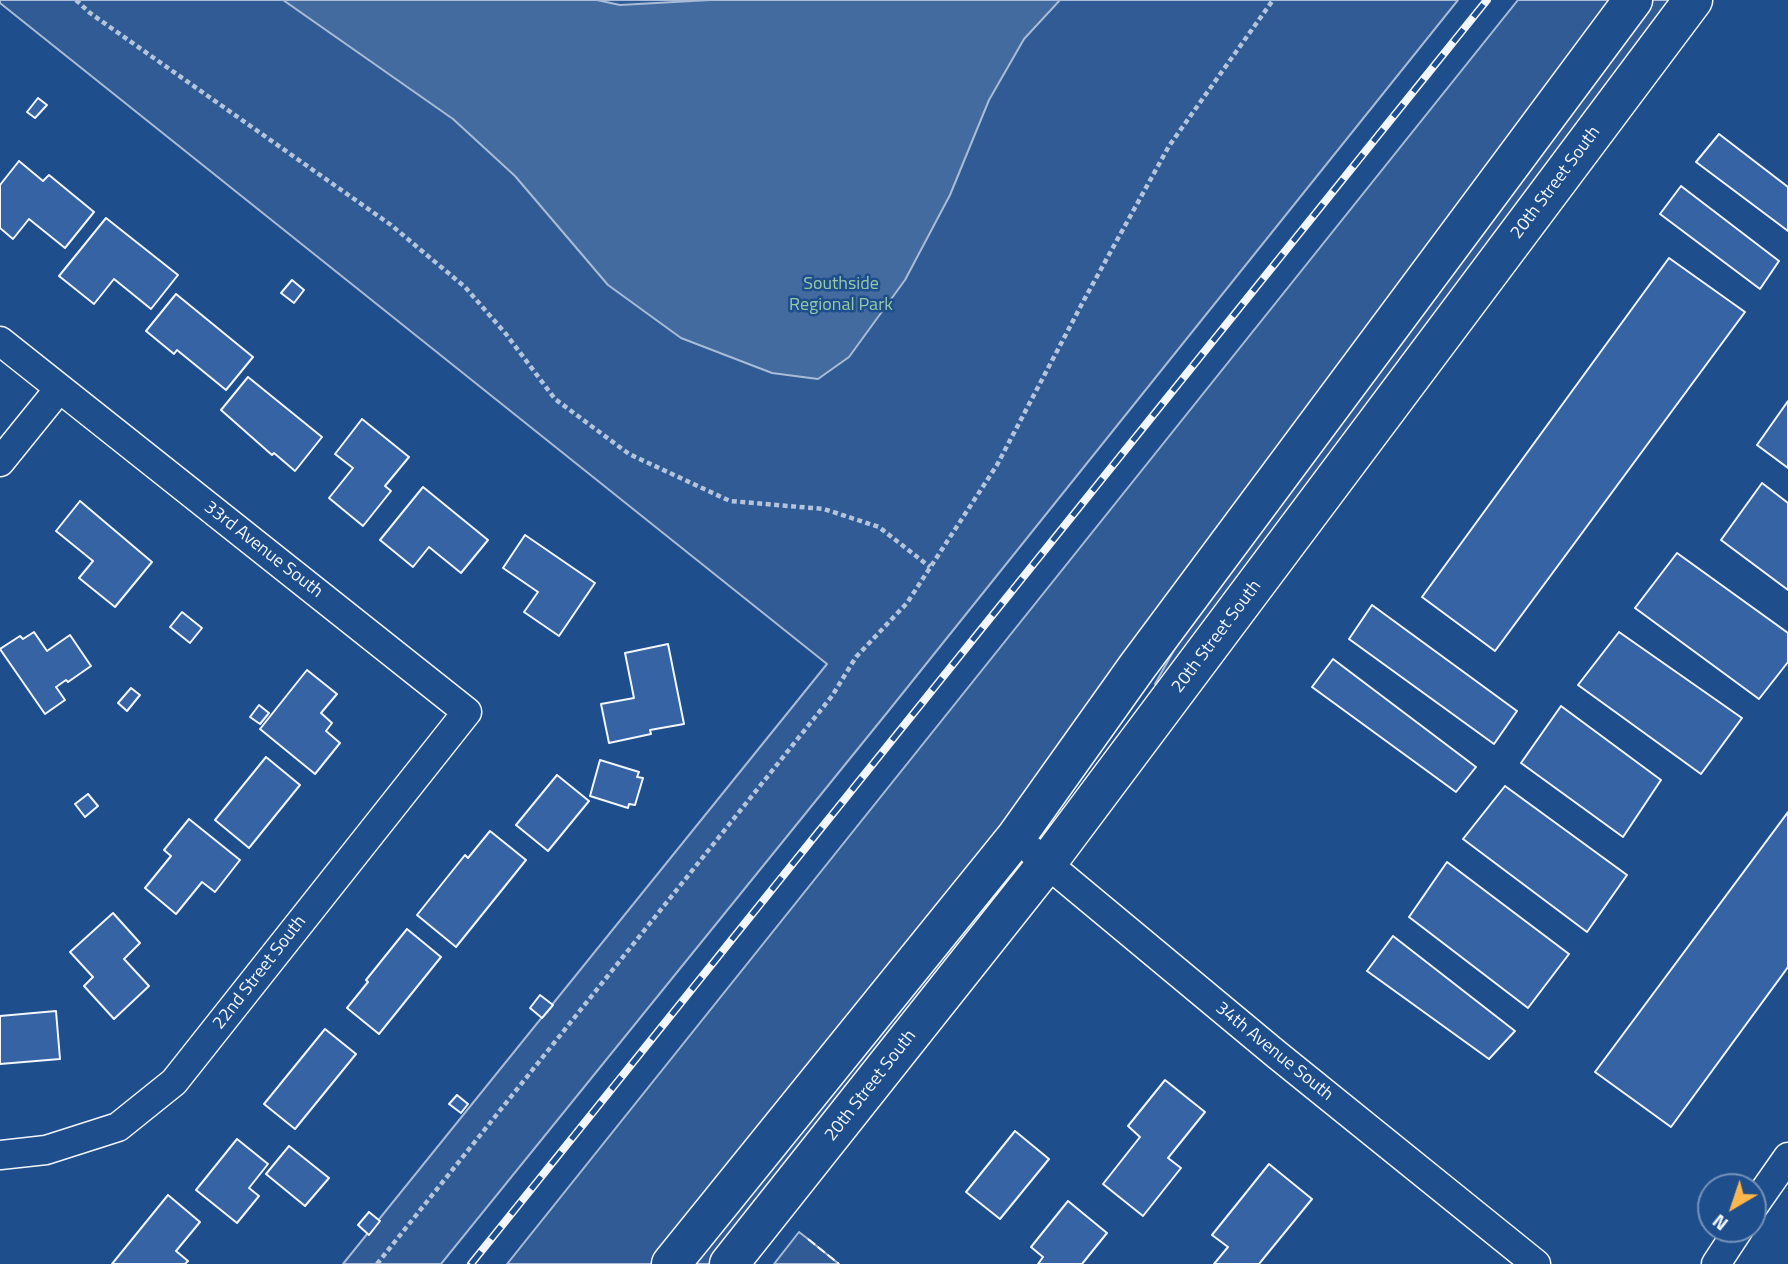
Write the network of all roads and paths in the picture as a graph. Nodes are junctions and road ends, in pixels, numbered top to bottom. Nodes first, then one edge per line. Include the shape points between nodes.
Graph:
1 (76, 0) edge
2 (1273, 0) edge
3 (1633, 0) edge
4 (1693, 0) edge
5 (0, 341) edge
6 (59, 389) junction
7 (0, 462) edge
8 (930, 567) junction
9 (467, 712) joint
10 (1016, 836) junction
11 (1047, 863) junction
12 (0, 1155) edge
13 (1788, 1157) edge
14 (1767, 1187) edge
15 (1730, 1243) edge
16 (377, 1264) edge
17 (671, 1264) edge
18 (729, 1264) edge
19 (1536, 1264) edge
20 (1716, 1264) edge

1 - 8 path via 391,225 465,287 555,399 629,454 730,501 824,509 878,527
2 - 8 path via 1169,146 997,465
3 - 10 street
4 - 11 street, 20th Street South
5 - 6 street, 33rd Avenue South
6 - 7 street
6 - 9 street, 33rd Avenue South
8 - 16 path via 907,603 856,657 832,696
9 - 12 street, 22nd Street South via 174,1082 118,1127 46,1150
10 - 11 street, 34th Avenue South
10 - 17 street
11 - 18 street, 20th Street South
11 - 19 street, 34th Avenue South
13 - 14 street
15 - 20 street

